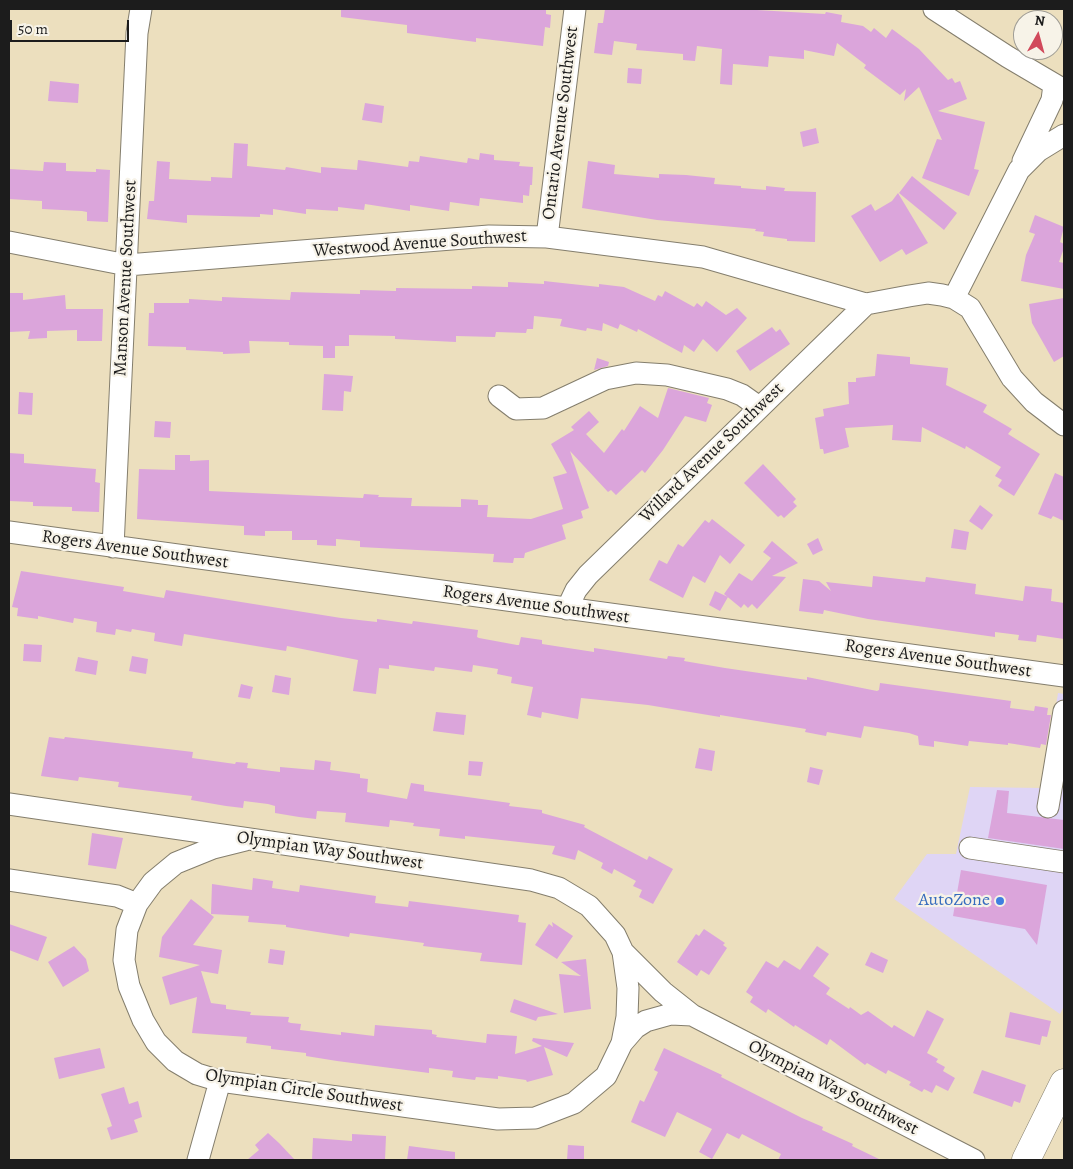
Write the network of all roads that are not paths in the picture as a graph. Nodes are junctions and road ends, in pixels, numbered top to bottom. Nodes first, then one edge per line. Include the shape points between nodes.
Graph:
1 (141, 9) edge
2 (575, 9) edge
3 (934, 9) edge
4 (1059, 87) edge
5 (1064, 135) edge
6 (1019, 170) junction
7 (547, 237) junction
8 (9, 242) edge
9 (127, 265) junction
10 (954, 298) junction
11 (866, 304) junction
12 (499, 396) dead end
13 (759, 408) junction
14 (1064, 425) edge
15 (9, 532) edge
16 (113, 546) junction
17 (567, 609) junction
18 (1064, 676) edge
19 (1064, 711) edge
20 (9, 804) edge
21 (1048, 807) dead end
22 (246, 840) junction
23 (970, 848) dead end
24 (1064, 862) edge
25 (9, 880) edge
26 (137, 904) junction
27 (623, 952) junction
28 (628, 988) joint
29 (692, 1015) junction
30 (622, 1043) junction
31 (220, 1082) junction
32 (1064, 1083) edge
33 (198, 1160) edge
34 (974, 1160) edge
35 (1026, 1160) edge

1 - 9 street, Manson Avenue Southwest via 137,33
2 - 7 street, Ontario Avenue Southwest
3 - 4 street
4 - 6 street
5 - 6 street via 1038,151
6 - 10 street
7 - 9 street, Westwood Avenue Southwest via 489,236
7 - 11 street, Westwood Avenue Southwest via 703,257
8 - 9 street, Westwood Avenue Southwest
9 - 16 street, Manson Avenue Southwest
10 - 11 street, Westwood Avenue Southwest via 928,293
10 - 14 street, Westwood Avenue Southwest via 970,308 1012,378 1034,402
11 - 13 street, Willard Avenue Southwest
12 - 13 street via 516,409 543,408 605,379 636,373 667,375 726,389 742,395
13 - 17 street, Willard Avenue Southwest via 588,575
15 - 16 street, Rogers Avenue Southwest
16 - 17 street, Rogers Avenue Southwest
17 - 18 street, Rogers Avenue Southwest
19 - 21 street
20 - 22 street, Olympian Way Southwest
22 - 26 street, Olympian Circle Southwest via 213,848 176,863 153,882
22 - 27 street, Olympian Way Southwest via 531,880 559,888 589,906 615,935
23 - 24 street
25 - 26 street via 118,896
26 - 31 street, Olympian Circle Southwest via 127,930 124,960 129,986 143,1020 156,1042 175,1061
27 - 28 street, Olympian Way Southwest
27 - 29 street, Olympian Way Southwest via 663,992
28 - 30 street, Olympian Circle Southwest
29 - 30 street, Olympian Way Southwest via 671,1014 646,1021
29 - 34 street, Olympian Way Southwest
30 - 31 street, Olympian Circle Southwest via 606,1076 574,1103 536,1118 498,1119
31 - 33 street
32 - 35 main road

